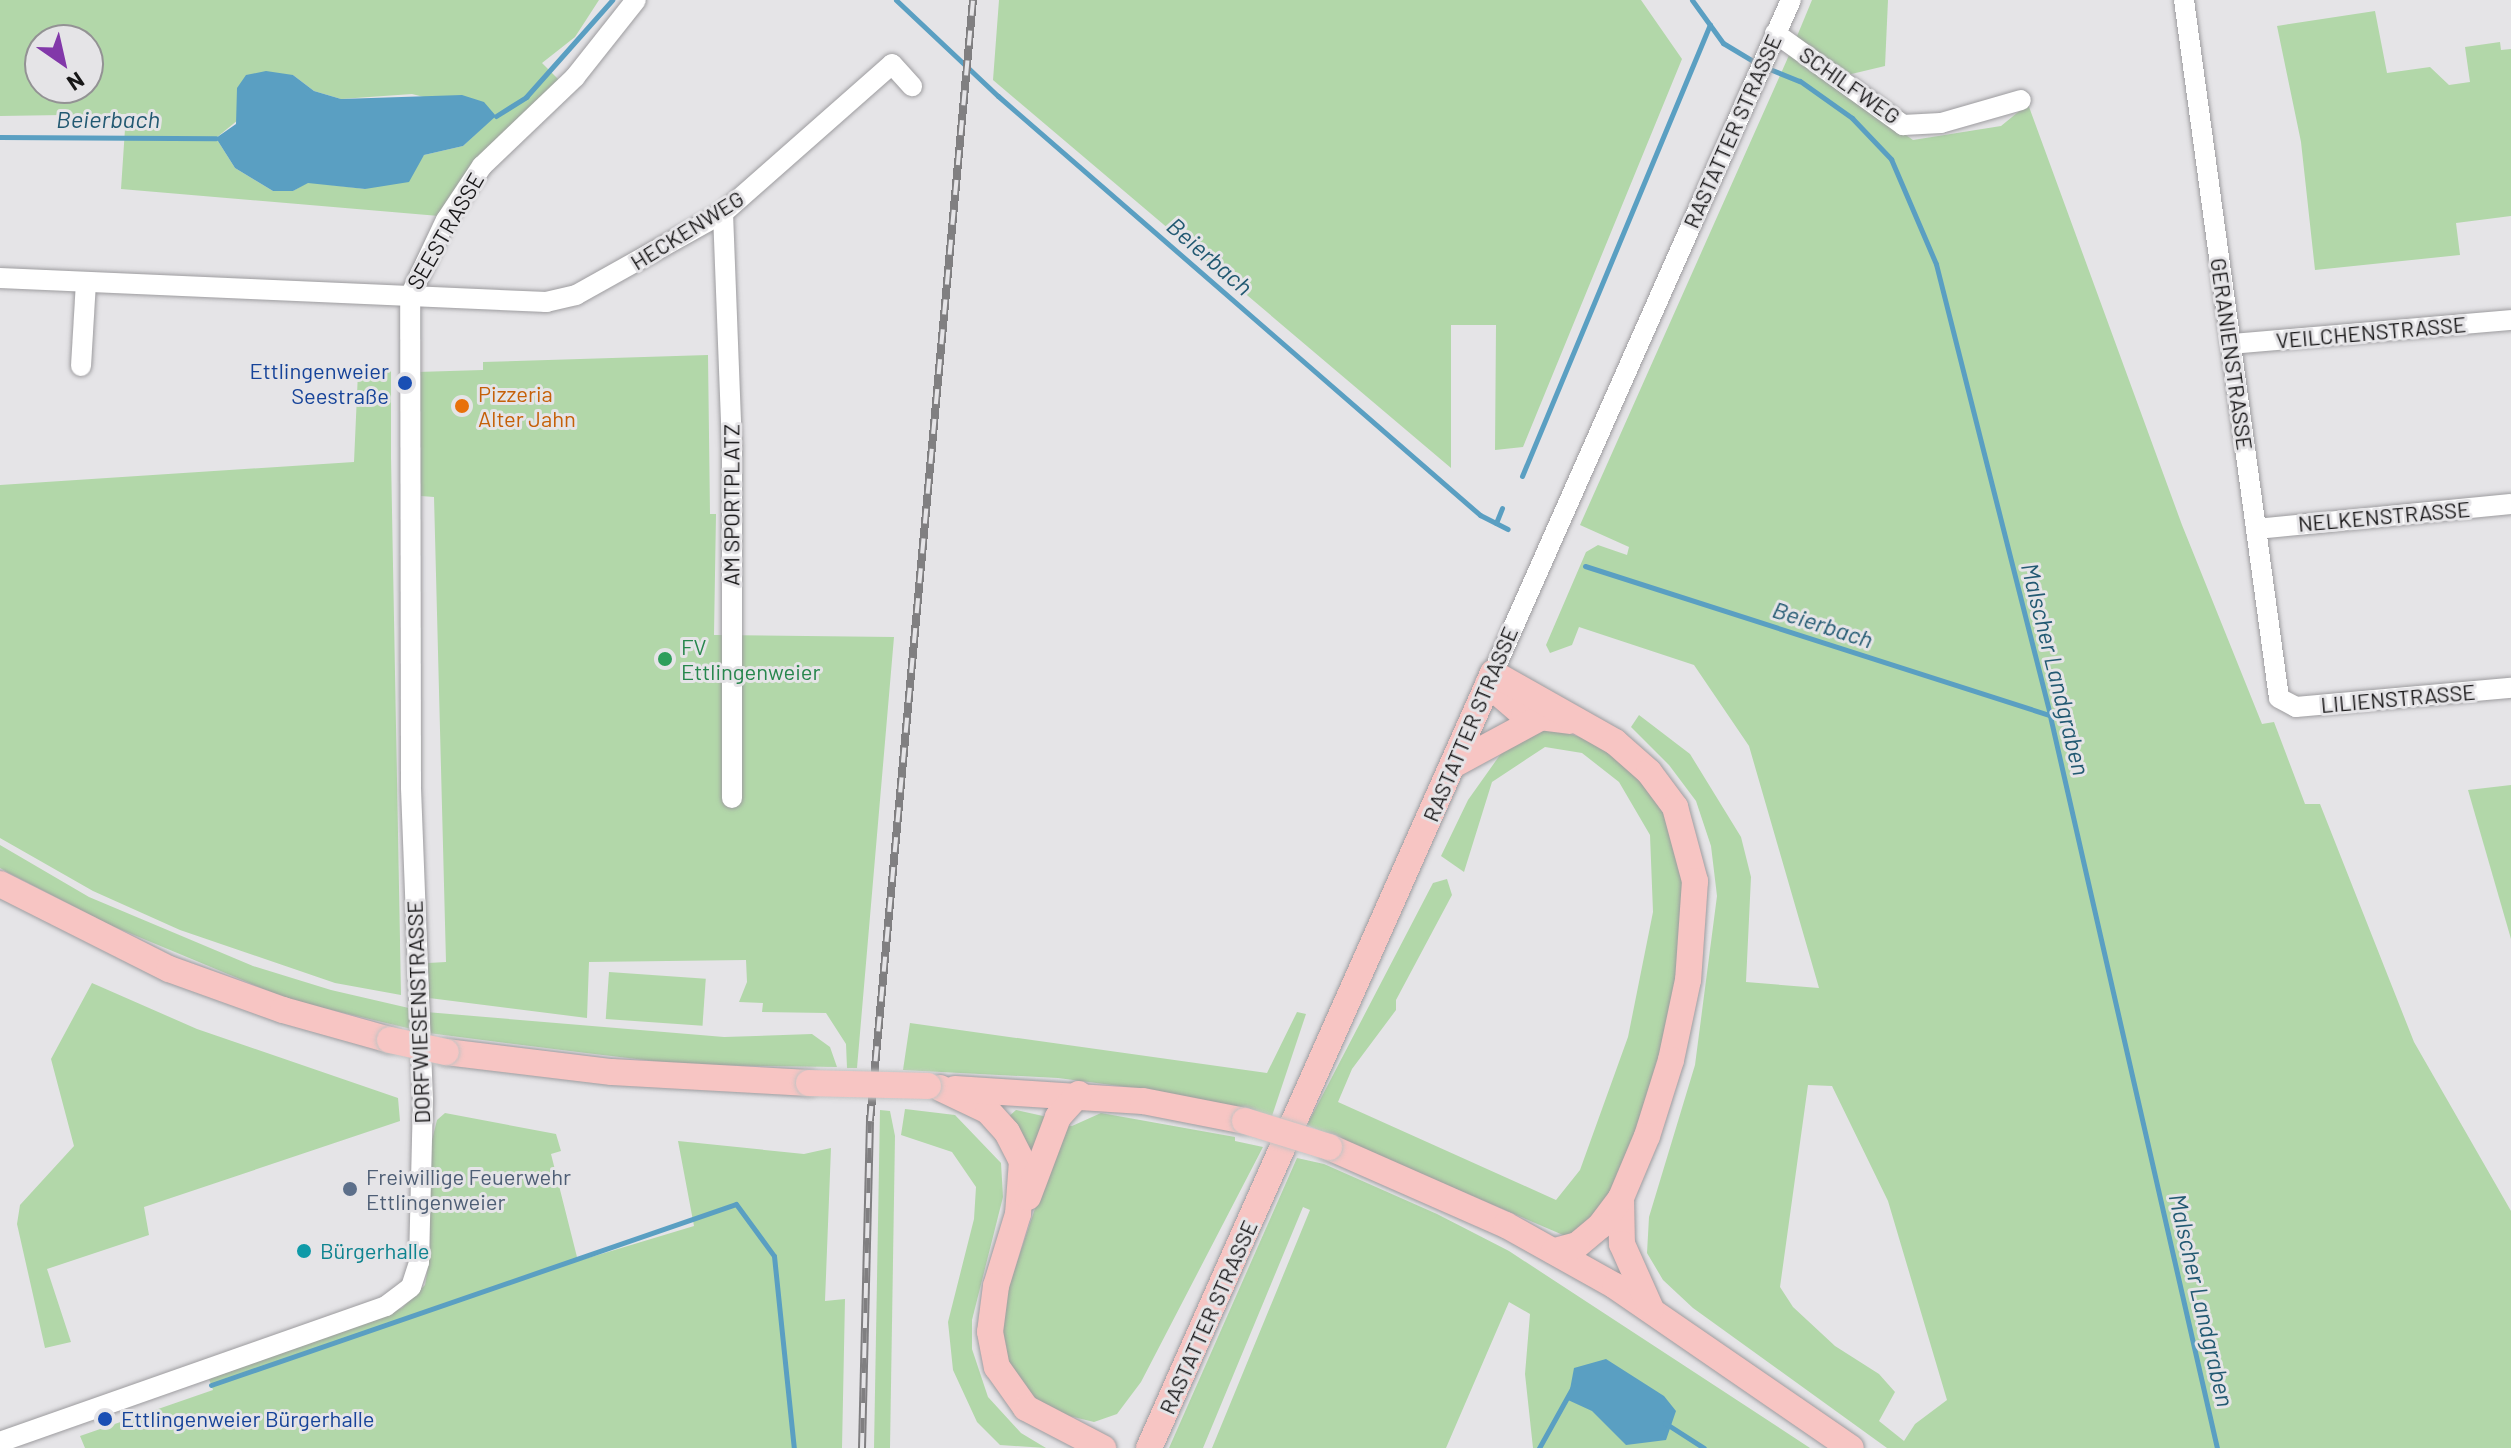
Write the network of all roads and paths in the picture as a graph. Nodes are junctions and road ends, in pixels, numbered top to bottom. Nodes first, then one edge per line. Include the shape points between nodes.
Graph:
1 (636, 0) edge
2 (1791, 0) edge
3 (2184, 0) edge
4 (1775, 33) junction
5 (912, 86) dead end
6 (2021, 100) dead end
7 (723, 213) junction
8 (0, 278) edge
9 (86, 282) junction
10 (410, 296) junction
11 (2511, 320) edge
12 (2231, 344) junction
13 (81, 366) dead end
14 (2511, 504) edge
15 (2256, 529) junction
16 (1490, 678) junction
17 (2511, 688) edge
18 (2285, 706) joint
19 (1538, 719) junction
20 (1578, 722) junction
21 (1453, 765) junction
22 (732, 798) dead end
23 (0, 884) edge
24 (934, 1087) junction
25 (1079, 1094) junction
26 (1621, 1198) junction
27 (1018, 1214) junction
28 (1554, 1251) junction
29 (1651, 1309) junction
30 (0, 1442) edge
31 (1103, 1448) edge
32 (1149, 1448) edge
33 (1851, 1448) edge

1 - 10 street, SEESTRASSE via 575,77 482,166 446,220
2 - 4 street, RASTATTER STRASSE
3 - 12 street, GERANIENSTRASSE
4 - 6 street, SCHILFWEG via 1903,125 1941,123
4 - 16 street, RASTATTER STRASSE
5 - 7 street, HECKENWEG via 892,64
7 - 10 street, HECKENWEG via 576,295 522,304
7 - 22 street, AM SPORTPLATZ via 732,450
8 - 9 street, SEESTRASSE
9 - 10 street, SEESTRASSE
9 - 13 street
10 - 30 street, DORFWIESENSTRASSE via 411,787 423,1101 419,1262 411,1287 386,1306
11 - 12 street, VEILCHENSTRASSE
12 - 15 street, GERANIENSTRASSE
14 - 15 street, NELKENSTRASSE
15 - 18 street, GERANIENSTRASSE via 2278,693
16 - 19 main road via 1504,703
16 - 20 main road
16 - 21 main road, RASTATTER STRASSE
17 - 18 street, LILIENSTRASSE
19 - 20 main road
19 - 21 main road
20 - 26 main road via 1615,742 1649,772 1675,807 1695,881 1695,934 1671,1060
21 - 32 main road, RASTATTER STRASSE
23 - 24 main road, bridge via 169,969 283,1010 390,1040 612,1072
24 - 25 main road
24 - 27 main road via 988,1111 1012,1139 1022,1161
25 - 27 main road via 1058,1117
25 - 28 main road, bridge via 1245,1121 1329,1147 1432,1189
26 - 28 main road via 1592,1234
26 - 29 main road via 1622,1244
27 - 31 main road via 996,1286 990,1332 997,1367 1026,1408
28 - 29 main road
29 - 33 main road

